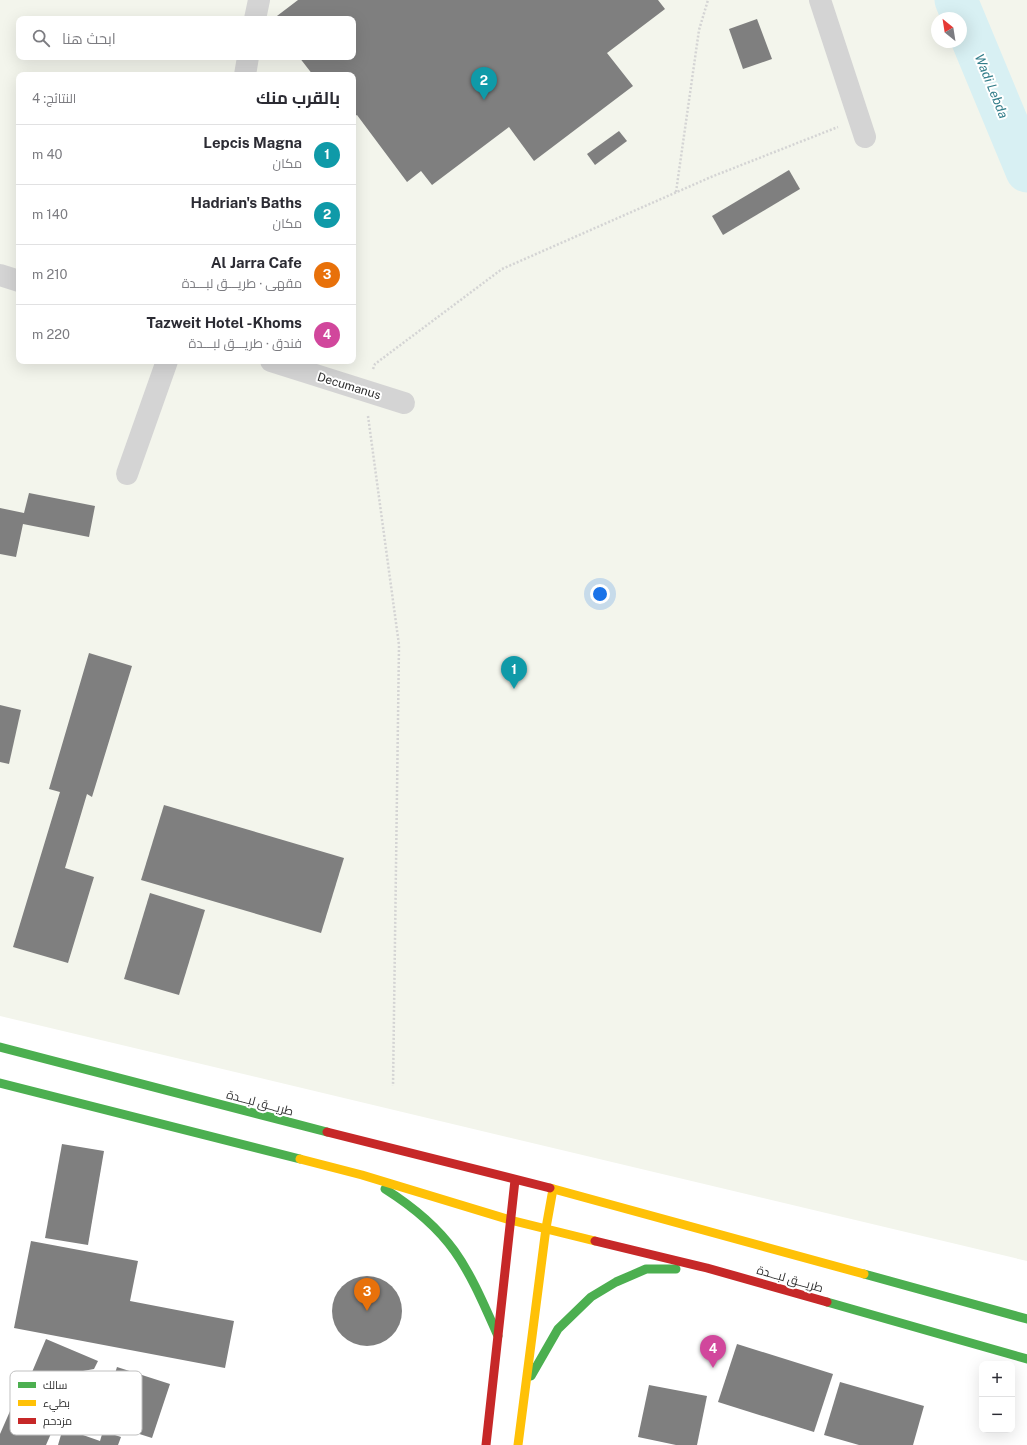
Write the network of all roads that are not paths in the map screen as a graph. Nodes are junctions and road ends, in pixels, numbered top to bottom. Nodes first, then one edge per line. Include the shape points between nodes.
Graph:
1 (259, 0) edge
2 (820, 0) edge
3 (256, 16) edge
4 (248, 60) edge
5 (246, 72) edge
6 (862, 127) road end
7 (0, 275) edge
8 (16, 280) edge
9 (166, 364) edge
10 (280, 364) edge
11 (404, 403) dead end
12 (127, 474) dead end
13 (0, 1047) edge
14 (0, 1083) edge
15 (362, 1175) junction
16 (515, 1180) junction
17 (553, 1189) junction
18 (510, 1220) junction
19 (546, 1228) junction
20 (707, 1268) junction
21 (1027, 1319) edge
22 (498, 1337) junction
23 (1027, 1359) edge
24 (526, 1384) junction
25 (486, 1445) edge
26 (518, 1445) edge

1 - 3 street
2 - 6 street
4 - 5 street
7 - 8 street
9 - 12 street
10 - 11 street, Decumanus
13 - 16 main road, طريـــق لبـــدة via 282,1122
14 - 15 main road, طريـــق لبـــدة
15 - 18 main road, طريـــق لبـــدة
15 - 22 main road via 402,1200 445,1237 466,1268
16 - 17 main road, طريـــق لبـــدة
16 - 18 main road
17 - 19 main road
17 - 21 main road, طريـــق لبـــدة
18 - 19 main road, طريـــق لبـــدة
18 - 22 main road
19 - 20 main road, طريـــق لبـــدة
19 - 24 main road
20 - 23 main road, طريـــق لبـــدة
20 - 24 main road via 646,1269 616,1282 591,1297 558,1329
22 - 25 main road
24 - 26 main road

